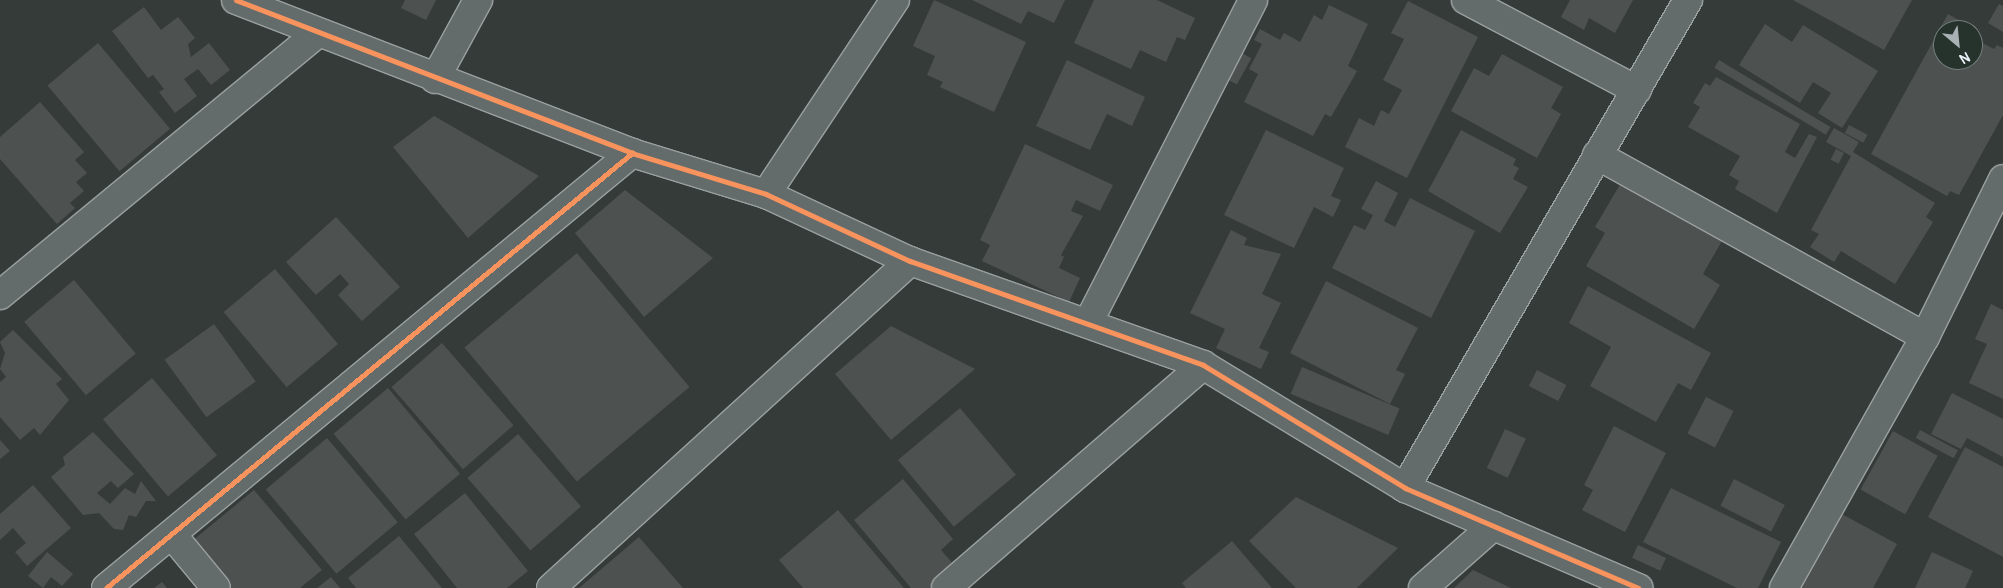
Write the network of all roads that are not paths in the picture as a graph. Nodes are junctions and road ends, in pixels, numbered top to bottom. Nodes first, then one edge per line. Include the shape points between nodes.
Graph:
1 (236, 0) edge
2 (478, 0) edge
3 (895, 0) edge
4 (1253, 0) edge
5 (1466, 0) edge
6 (1688, 0) edge
7 (318, 32) junction
8 (435, 79) junction
9 (1636, 90) junction
10 (632, 153) junction
11 (1597, 155) junction
12 (2003, 179) edge
13 (766, 194) junction
14 (1994, 225) edge
15 (910, 260) junction
16 (0, 295) edge
17 (1090, 322) junction
18 (1925, 337) junction
19 (1203, 365) junction
20 (1405, 488) junction
21 (1493, 526) junction
22 (173, 536) junction
23 (106, 588) edge
24 (216, 588) edge
25 (550, 588) edge
26 (946, 588) edge
27 (1423, 588) edge
28 (1638, 588) edge
29 (1784, 588) edge

1 - 7 street
2 - 8 street
3 - 13 street
4 - 17 street
5 - 9 street
6 - 9 street
7 - 8 street
7 - 16 street
8 - 10 street
9 - 11 street
10 - 13 street
10 - 22 street
11 - 18 street
11 - 20 street
12 - 14 street
13 - 15 street
14 - 18 street
15 - 17 street
15 - 25 street
17 - 19 street
18 - 29 street
19 - 20 street
19 - 26 street
20 - 21 street
21 - 27 street
21 - 28 street
22 - 23 street
22 - 24 street

